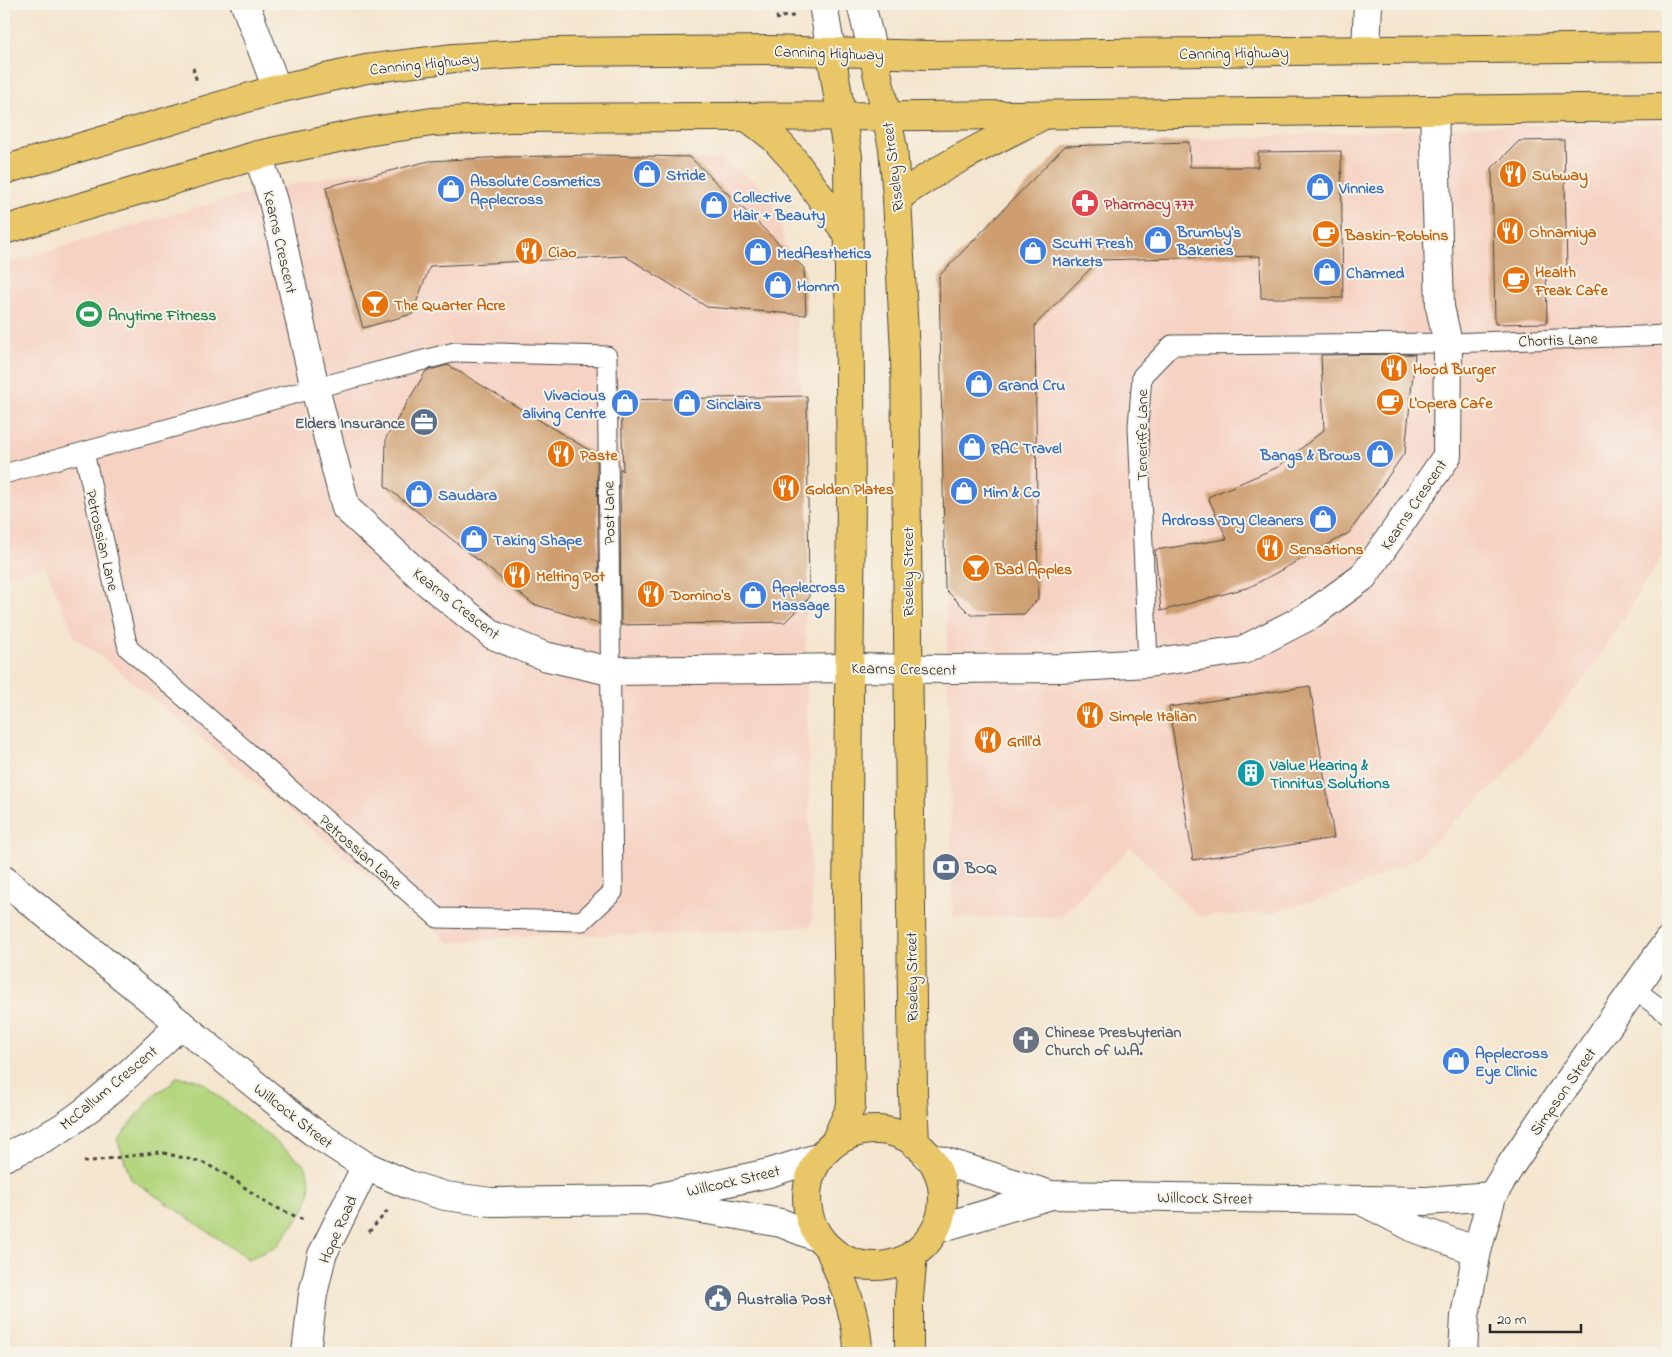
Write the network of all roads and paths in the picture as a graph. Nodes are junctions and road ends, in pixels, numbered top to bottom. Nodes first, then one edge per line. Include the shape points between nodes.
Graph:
1 (245, 4) edge
2 (823, 4) edge
3 (861, 4) edge
4 (1368, 4) edge
5 (1668, 46) edge
6 (1366, 50) junction
7 (831, 52) junction
8 (873, 53) junction
9 (277, 89) junction
10 (1668, 107) edge
11 (1434, 110) junction
12 (1046, 114) junction
13 (842, 116) junction
14 (886, 116) junction
15 (747, 117) junction
16 (258, 154) junction
17 (4, 170) edge
18 (898, 198) junction
19 (4, 230) edge
20 (848, 235) junction
21 (1668, 335) edge
22 (1448, 343) junction
23 (315, 388) junction
24 (84, 452) junction
25 (4, 474) edge
26 (1148, 663) junction
27 (850, 668) junction
28 (907, 668) junction
29 (610, 670) junction
30 (4, 880) edge
31 (1668, 941) edge
32 (1632, 991) junction
33 (1668, 1014) edge
34 (181, 1024) junction
35 (828, 1149) junction
36 (921, 1150) junction
37 (4, 1158) edge
38 (84, 1162) dead end
39 (366, 1166) junction
40 (409, 1186) junction
41 (1051, 1195) junction
42 (1492, 1196) junction
43 (1359, 1199) junction
44 (645, 1200) junction
45 (312, 1223) dead end
46 (936, 1229) junction
47 (364, 1237) dead end
48 (825, 1244) junction
49 (1477, 1251) junction
50 (913, 1254) junction
51 (306, 1353) edge
52 (858, 1353) edge
53 (909, 1353) edge
54 (1463, 1353) edge

1 - 9 street
2 - 7 street
3 - 8 street, Riseley Street
4 - 6 street
5 - 6 highway, Canning Highway
6 - 8 highway, Canning Highway
7 - 8 highway, Canning Highway
7 - 9 highway, Canning Highway via 555,52 463,58 366,69
7 - 13 highway
8 - 14 highway, Riseley Street
9 - 17 highway, Canning Highway
10 - 11 highway
11 - 12 highway
11 - 22 street, Kearns Crescent via 1440,307
12 - 14 highway
12 - 18 highway via 954,160
13 - 14 highway
13 - 15 highway
13 - 20 highway via 848,157
14 - 18 highway, Riseley Street
15 - 16 highway via 510,118 432,122
15 - 20 highway via 774,138 793,159
16 - 19 highway
16 - 23 street, Kearns Crescent via 273,201
18 - 28 highway, Riseley Street via 905,353
20 - 27 highway
21 - 22 lane, Chortis Lane
22 - 26 street, Kearns Crescent via 1447,456 1363,577 1309,616 1243,650
22 - 26 lane, Teneriffe Lane via 1172,346 1142,376 1138,426
23 - 24 lane
23 - 29 street, Kearns Crescent via 346,508 427,582 493,636 544,656
23 - 29 lane, Post Lane via 455,352 607,356
24 - 25 lane
24 - 29 lane, Petrossian Lane via 128,648 438,918 582,921 613,892
26 - 28 street, Kearns Crescent via 1060,668
27 - 28 street, Kearns Crescent
27 - 29 street, Kearns Crescent
27 - 35 highway via 847,903 851,1106
28 - 36 highway, Riseley Street via 912,1094
30 - 34 street, Willcock Street
31 - 32 street, Simpson Street
32 - 33 lane
32 - 42 street, Simpson Street via 1510,1165
34 - 37 street, McCallum Crescent via 73,1120
34 - 39 street, Willcock Street via 312,1131
35 - 36 highway via 861,1131 888,1131
35 - 44 street, Willcock Street via 769,1173
35 - 48 highway via 812,1170 806,1198 811,1223
36 - 41 street, Willcock Street
36 - 46 highway, Riseley Street via 933,1163 941,1182 942,1206
38 - 45 path via 160,1152 204,1163 229,1176 266,1203
39 - 40 street, Willcock Street
39 - 51 street, Hope Road via 322,1255 313,1294
40 - 44 street, Willcock Street via 445,1196 492,1202
40 - 47 path
41 - 43 street, Willcock Street
41 - 46 street, Willcock Street
42 - 43 street, Willcock Street via 1426,1201
42 - 49 street, Simpson Street
43 - 49 street, Willcock Street via 1416,1229
44 - 48 street, Willcock Street via 781,1223
46 - 50 highway, Riseley Street
48 - 50 highway, Riseley Street via 854,1263 888,1265
48 - 52 highway via 850,1301
49 - 54 street, Simpson Street
50 - 53 highway

